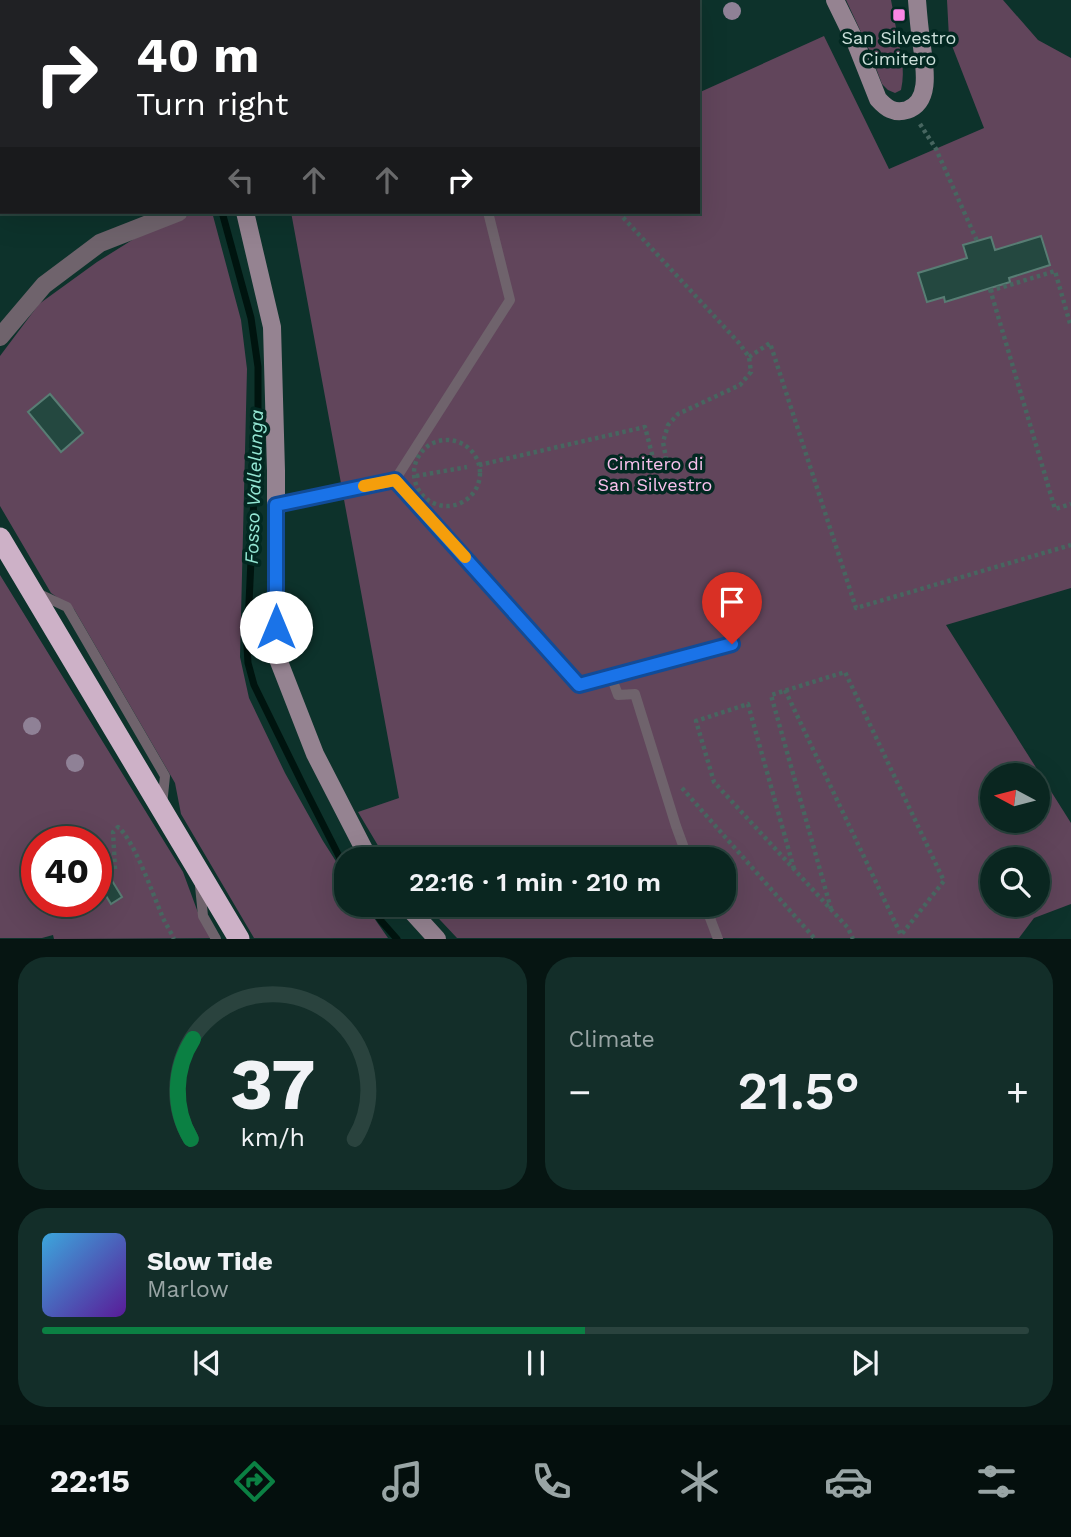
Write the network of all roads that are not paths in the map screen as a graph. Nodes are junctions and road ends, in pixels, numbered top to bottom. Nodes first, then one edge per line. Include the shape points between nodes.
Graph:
1 (835, 0) edge
2 (917, 0) edge
3 (174, 214) edge
4 (245, 214) edge
5 (488, 214) edge
6 (0, 337) edge
7 (395, 480) junction
8 (276, 505) junction
9 (0, 538) edge
10 (732, 644) dead end
11 (611, 676) junction
12 (363, 847) edge
13 (684, 847) edge
14 (199, 872) junction
15 (418, 917) edge
16 (710, 917) edge
17 (216, 939) edge
18 (239, 939) edge
19 (437, 939) edge
20 (718, 939) edge

1 - 2 street via 878,99 893,111 910,109 921,98 925,74
3 - 6 street via 100,243 44,285
4 - 8 street via 272,327
5 - 7 lane via 510,300
7 - 8 lane
7 - 11 lane via 579,685
8 - 12 street via 276,654 315,754
9 - 14 highway
10 - 11 lane
11 - 13 lane via 618,695 635,694
14 - 17 lane via 204,916
14 - 18 highway
15 - 19 street
16 - 20 lane

